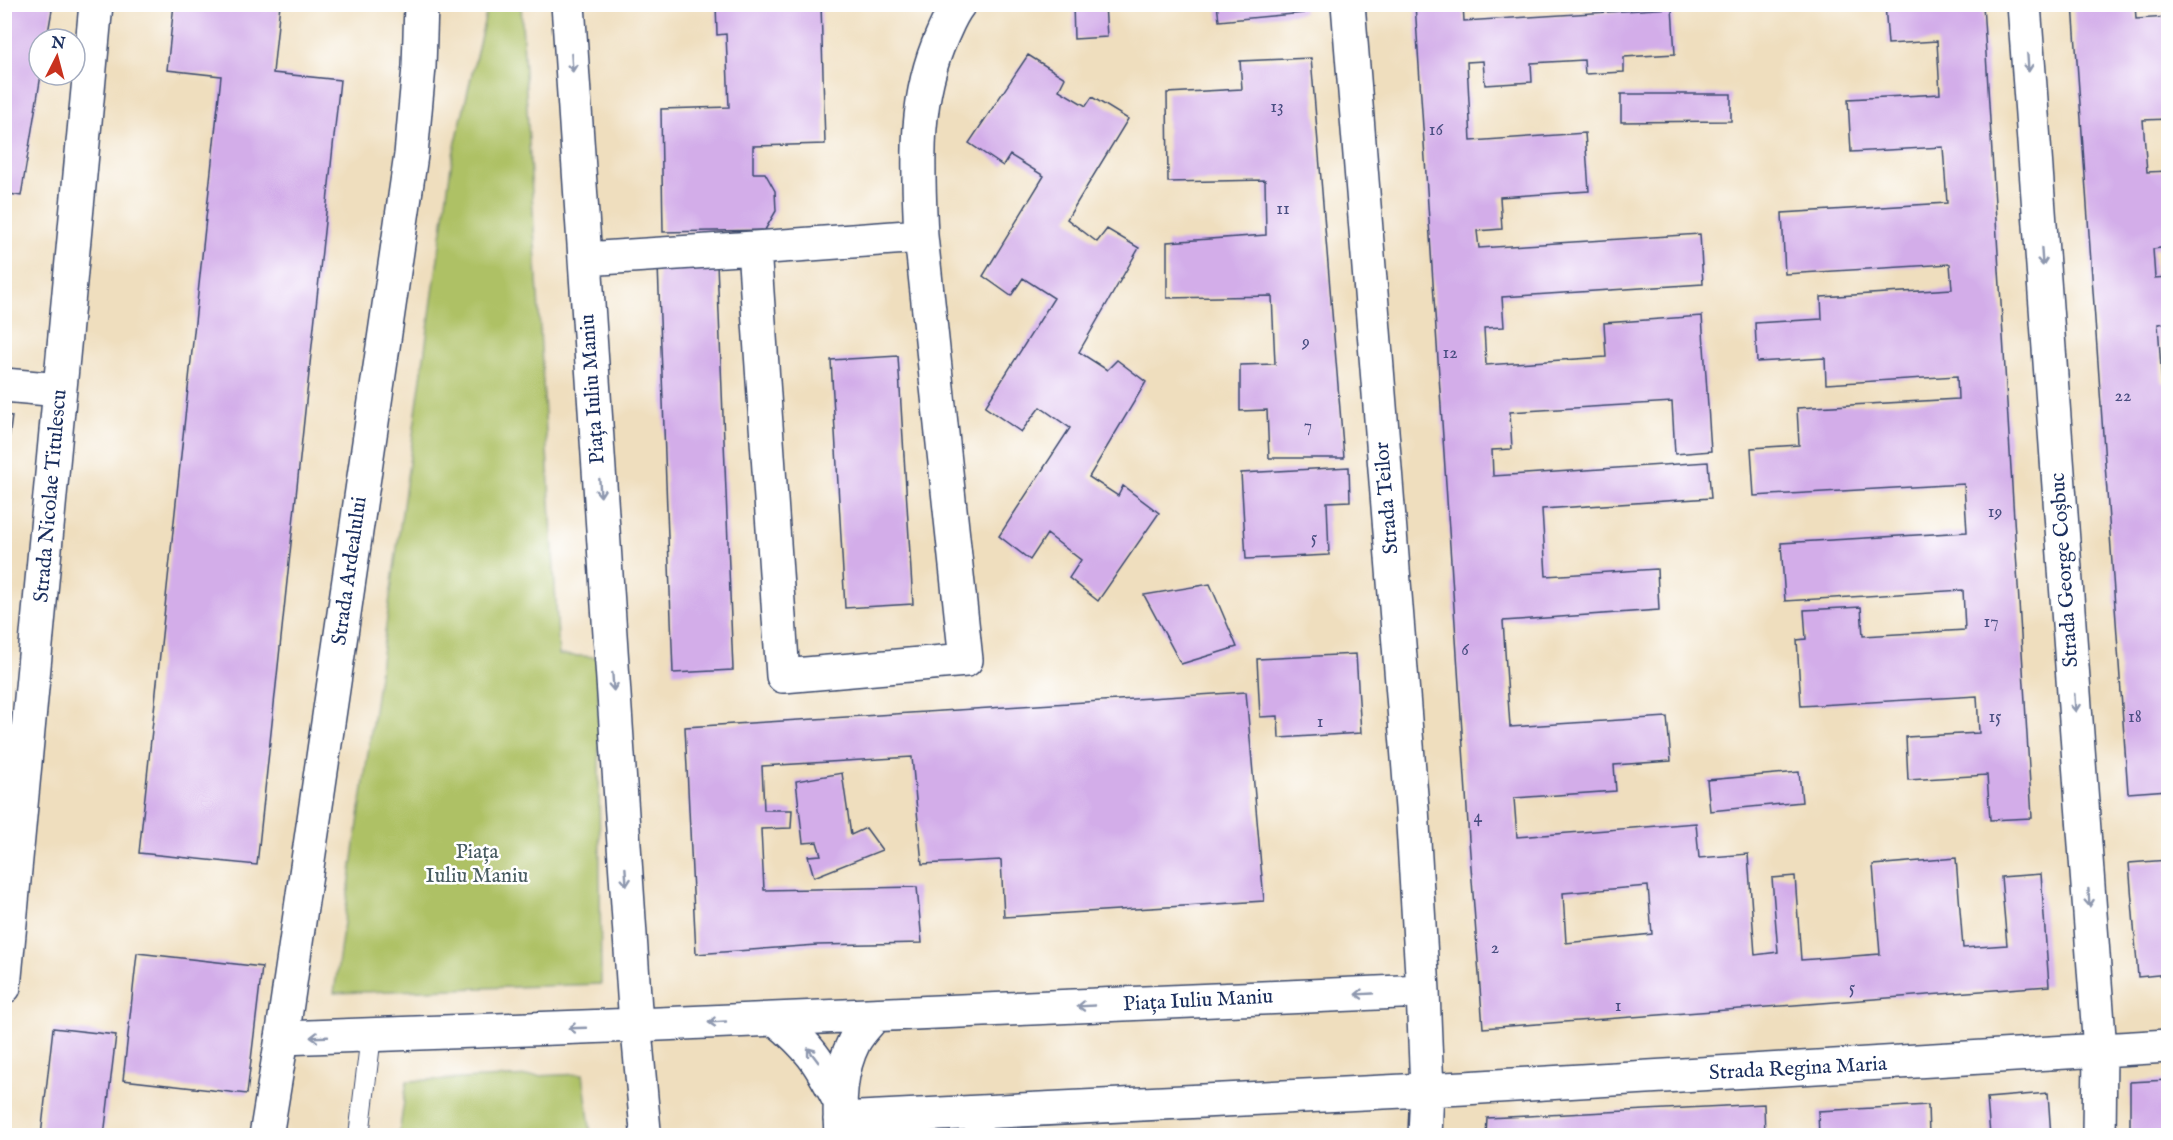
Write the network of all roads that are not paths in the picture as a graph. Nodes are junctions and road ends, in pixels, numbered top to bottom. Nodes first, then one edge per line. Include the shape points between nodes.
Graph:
1 (96, 4) edge
2 (421, 4) edge
3 (568, 4) edge
4 (959, 4) edge
5 (1348, 4) edge
6 (2024, 4) edge
7 (921, 236) junction
8 (754, 249) junction
9 (585, 259) junction
10 (4, 385) edge
11 (60, 390) junction
12 (15, 763) edge
13 (4, 987) edge
14 (1423, 992) junction
15 (875, 1016) junction
16 (776, 1019) junction
17 (636, 1026) junction
18 (371, 1035) junction
19 (282, 1038) junction
20 (2169, 1046) edge
21 (2100, 1051) junction
22 (1427, 1090) junction
23 (840, 1118) edge
24 (266, 1136) edge
25 (359, 1136) edge
26 (646, 1136) edge
27 (1425, 1136) edge
28 (2099, 1136) edge

1 - 11 street, Strada Nicolae Titulescu
2 - 19 street, Strada Ardealului via 411,155
3 -> 9 street, Piața Iuliu Maniu
4 - 7 street via 931,60 921,107
5 - 14 street, Strada Teilor
6 -> 21 street, Strada George Coșbuc
7 - 8 street
7 - 8 street via 966,660 783,676
8 - 9 street
9 -> 17 street, Piața Iuliu Maniu
10 - 11 street
11 - 12 street, Strada Nicolae Titulescu
12 - 13 street, Strada Nicolae Titulescu
14 -> 15 street, Piața Iuliu Maniu
14 - 22 street
15 - 16 street, Piața Iuliu Maniu
15 - 23 street via 855,1040 846,1063
16 -> 17 street, Piața Iuliu Maniu
23 -> 16 street via 817,1059
17 -> 18 street, Piața Iuliu Maniu
17 - 26 street, Piața Iuliu Maniu
18 -> 19 street, Piața Iuliu Maniu
18 - 25 lane
19 - 24 street, Strada Ardealului
20 - 21 street, Strada Regina Maria
21 - 22 street, Strada Regina Maria
21 - 28 street, Strada George Coșbuc
22 - 23 street
22 - 27 street

